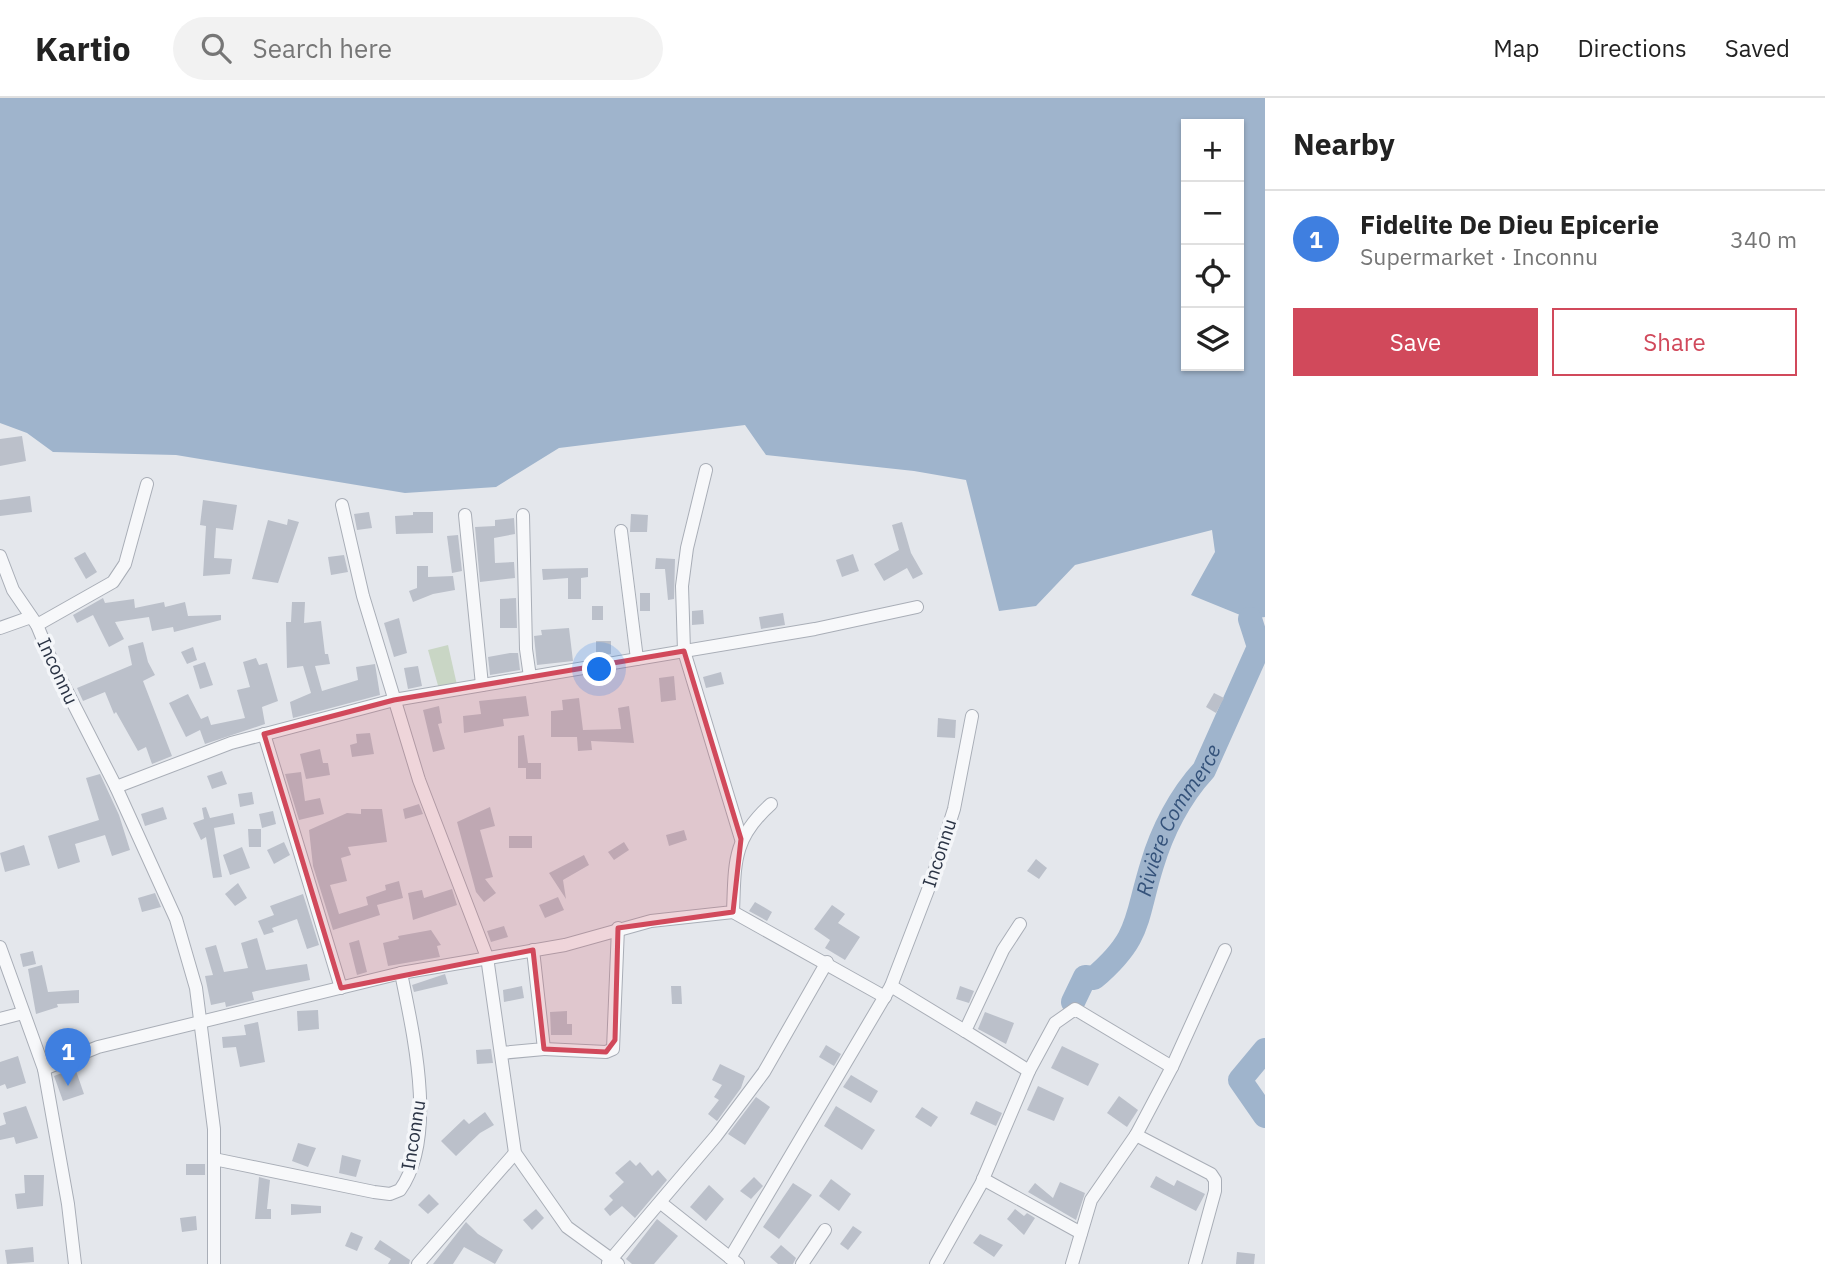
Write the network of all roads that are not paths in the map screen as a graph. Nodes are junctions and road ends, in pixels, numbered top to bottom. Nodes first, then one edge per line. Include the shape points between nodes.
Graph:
1 (706, 470) dead end
2 (147, 484) dead end
3 (342, 505) dead end
4 (465, 515) dead end
5 (523, 515) dead end
6 (621, 531) dead end
7 (0, 556) edge
8 (917, 607) dead end
9 (34, 621) junction
10 (0, 628) edge
11 (684, 651) junction
12 (637, 659) junction
13 (530, 677) junction
14 (482, 685) junction
15 (394, 700) junction
16 (972, 716) dead end
17 (264, 734) junction
18 (116, 787) junction
19 (771, 804) dead end
20 (741, 839) junction
21 (733, 912) junction
22 (1020, 924) dead end
23 (618, 928) junction
24 (0, 947) edge
25 (533, 950) junction
26 (1226, 950) dead end
27 (486, 957) junction
28 (827, 962) junction
29 (401, 973) junction
30 (341, 988) junction
31 (888, 992) junction
32 (23, 1013) junction
33 (0, 1019) edge
34 (201, 1022) junction
35 (965, 1031) junction
36 (544, 1049) junction
37 (500, 1053) junction
38 (1172, 1067) junction
39 (44, 1069) junction
40 (1030, 1071) junction
41 (1136, 1135) junction
42 (515, 1153) junction
43 (214, 1159) junction
44 (983, 1179) junction
45 (661, 1203) junction
46 (825, 1230) dead end
47 (1081, 1233) junction
48 (734, 1261) edge
49 (612, 1263) edge
50 (75, 1264) edge
51 (214, 1264) edge
52 (418, 1264) edge
53 (802, 1264) edge
54 (936, 1264) edge
55 (1072, 1264) edge
56 (1195, 1264) edge

1 - 11 street via 684,574
2 - 9 street via 125,564 113,582
3 - 15 street
4 - 14 street
5 - 13 street
6 - 12 street
7 - 9 street, Inconnu via 13,590
8 - 11 street
9 - 10 street
9 - 18 street, Inconnu
11 - 12 street
11 - 20 street
12 - 13 street
13 - 14 street
14 - 15 street
15 - 17 street
15 - 27 street
16 - 31 street, Inconnu via 954,808
17 - 18 street
17 - 30 street
18 - 34 street, Inconnu via 176,919
19 - 20 street
20 - 21 street
21 - 23 street
21 - 28 street
22 - 35 street
23 - 25 street
23 - 36 street via 613,1049
24 - 32 street
25 - 27 street
25 - 36 street
26 - 38 street
27 - 29 street
27 - 37 street
28 - 31 street
28 - 45 street via 764,1072
29 - 30 street
29 - 43 street, Inconnu via 421,1091 411,1162 400,1190 374,1192
30 - 34 street
31 - 35 street
31 - 48 street, Inconnu
32 - 33 street
32 - 39 street
34 - 39 street via 98,1047
34 - 43 street, Inconnu
35 - 40 street
36 - 37 street
37 - 42 street
38 - 40 street via 1075,1009 1055,1023
38 - 41 street
39 - 50 street
40 - 44 street
41 - 47 street via 1091,1200
41 - 56 street via 1215,1180
42 - 49 street via 567,1227
42 - 52 street
43 - 51 street, Inconnu
44 - 47 street
44 - 54 street
45 - 48 street, Inconnu
45 - 49 street
46 - 53 street
47 - 55 street

